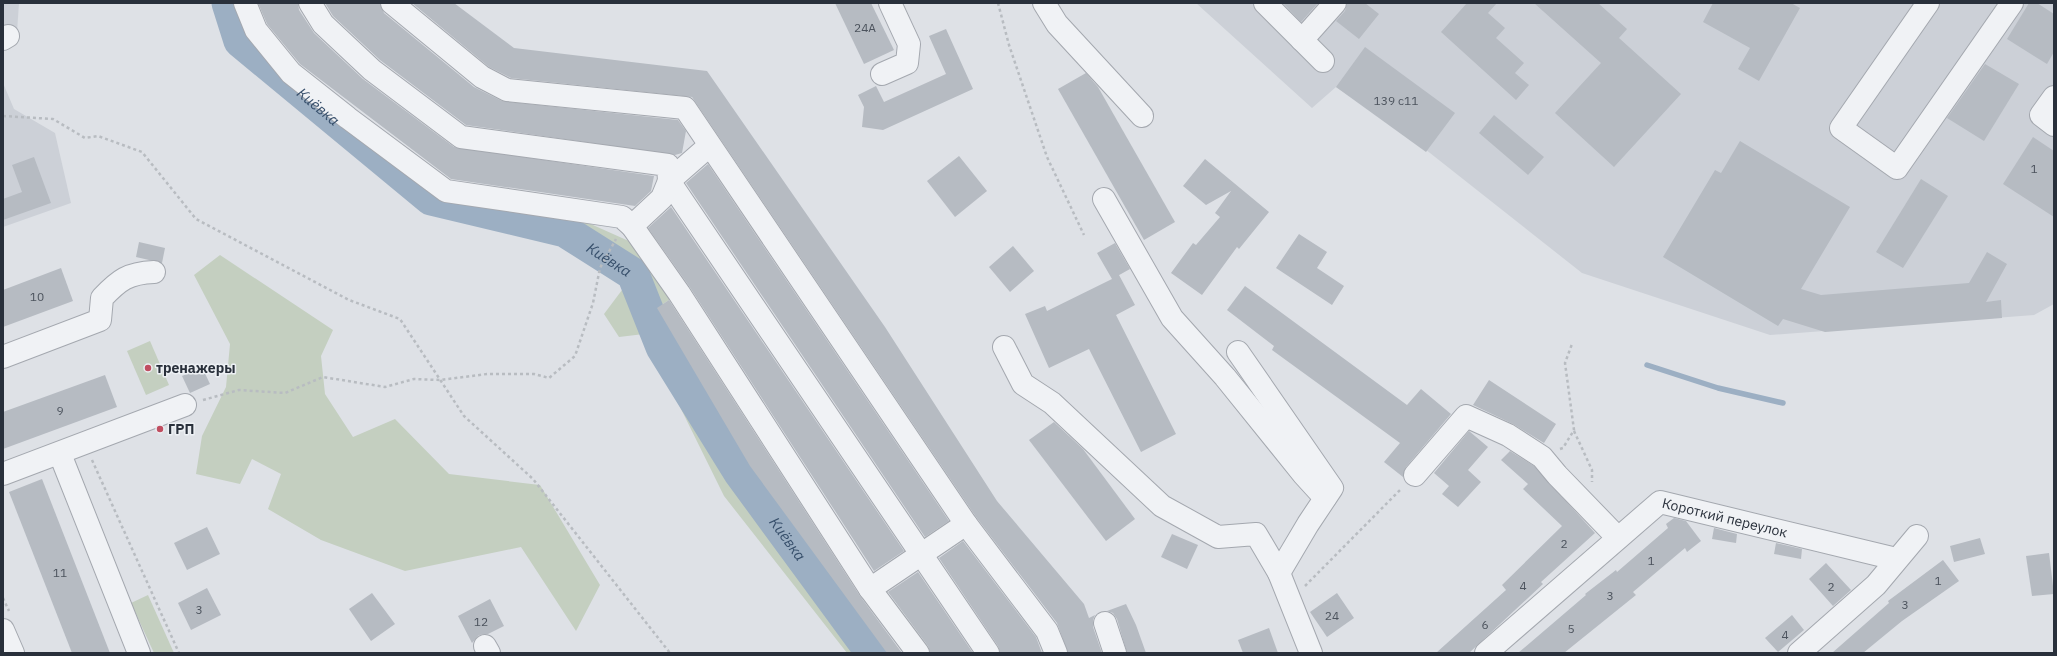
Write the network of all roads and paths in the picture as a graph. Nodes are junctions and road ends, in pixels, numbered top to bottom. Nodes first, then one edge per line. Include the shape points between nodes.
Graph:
1 (245, 3) edge
2 (310, 3) edge
3 (392, 3) edge
4 (890, 3) edge
5 (998, 3) edge
6 (1044, 3) edge
7 (1265, 3) edge
8 (1335, 3) edge
9 (1928, 3) edge
10 (2012, 3) edge
11 (1302, 40) junction
12 (1323, 61) dead end
13 (882, 74) dead end
14 (2054, 97) edge
15 (3, 116) edge
16 (1142, 116) dead end
17 (2054, 125) edge
18 (709, 146) junction
19 (669, 181) junction
20 (1104, 199) dead end
21 (632, 226) junction
22 (1084, 235) dead end
23 (615, 240) dead end
24 (154, 272) dead end
25 (1572, 344) dead end
26 (1004, 347) dead end
27 (1238, 352) dead end
28 (3, 357) edge
29 (440, 380) junction
30 (185, 405) joint
31 (1574, 430) junction
32 (85, 444) junction
33 (60, 454) junction
34 (1542, 457) junction
35 (3, 474) edge
36 (1415, 475) joint
37 (1325, 498) junction
38 (1593, 513) junction
39 (966, 524) junction
40 (1917, 536) dead end
41 (1618, 538) junction
42 (921, 555) junction
43 (1896, 559) junction
44 (1280, 573) junction
45 (870, 589) junction
46 (1292, 606) junction
47 (1105, 623) dead end
48 (3, 630) edge
49 (13, 653) edge
50 (139, 653) edge
51 (179, 653) edge
52 (670, 653) edge
53 (918, 653) edge
54 (988, 653) edge
55 (1056, 653) edge
56 (1115, 653) edge
57 (1311, 653) edge
58 (1486, 653) edge
59 (1799, 653) edge

1 - 21 street via 256,30 291,73 446,191 622,216
2 - 19 street via 323,24 372,70 461,137 668,165
3 - 18 street via 482,77 507,90 685,108
4 - 13 street via 909,44 907,63
5 - 22 path via 1009,45 1047,157
6 - 16 street via 1057,24
7 - 11 street
8 - 11 street
9 - 10 street via 1841,128 1897,168
11 - 12 street
14 - 17 street via 2041,115
15 - 29 path via 53,118 85,138 98,136 142,152 196,219 349,300 400,319
18 - 19 street
18 - 39 street
19 - 21 street via 662,198
19 - 42 street
20 - 37 street via 1172,318 1225,377
21 - 45 street via 679,293
23 - 29 path via 600,268 593,303 576,356 549,378 534,374 488,374
24 - 28 street via 139,272 119,281 102,298 100,320
25 - 31 path via 1565,363
26 - 44 street via 1023,384 1052,403 1162,506 1218,537 1256,534
27 - 37 street via 1332,488
29 - 30 path via 414,379 385,387 323,377 285,393 239,390
29 - 52 path via 464,416 533,478
30 - 32 street
31 - 34 path via 1563,448
31 - 38 path via 1592,470
32 - 33 street
32 - 51 path
33 - 35 street
33 - 50 street
34 - 36 street via 1508,435 1466,416
34 - 38 street
36 - 46 path via 1302,590
37 - 44 street
38 - 41 street
39 - 42 street
39 - 55 street via 1047,631
40 - 43 street
41 - 43 street, Короткий переулок via 1660,502
41 - 58 street, Короткий переулок
42 - 45 street
42 - 54 street
43 - 59 street via 1876,585
44 - 46 street
45 - 53 street
46 - 57 street
47 - 56 street
48 - 49 street

